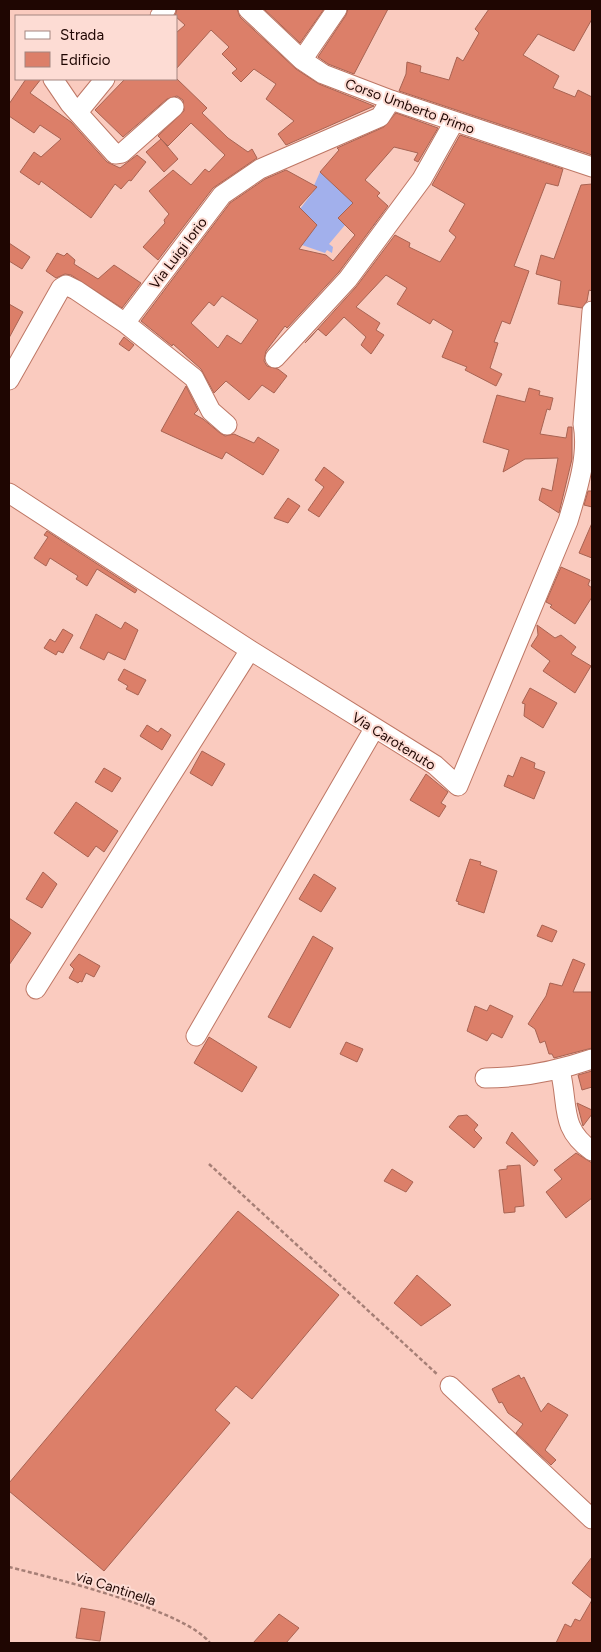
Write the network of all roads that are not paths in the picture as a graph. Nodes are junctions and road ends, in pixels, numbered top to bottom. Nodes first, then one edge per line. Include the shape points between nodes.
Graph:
1 (248, 9) edge
2 (337, 9) edge
3 (302, 60) junction
4 (54, 80) edge
5 (104, 80) edge
6 (391, 100) junction
7 (174, 107) dead end
8 (78, 112) junction
9 (454, 122) junction
10 (592, 167) edge
11 (592, 311) edge
12 (125, 323) junction
13 (275, 358) dead end
14 (9, 380) edge
15 (227, 425) dead end
16 (589, 441) edge
17 (9, 493) edge
18 (250, 650) junction
19 (374, 729) junction
20 (36, 989) dead end
21 (196, 1036) dead end
22 (592, 1059) edge
23 (560, 1070) junction
24 (485, 1078) dead end
25 (592, 1151) edge
26 (450, 1386) road end
27 (592, 1520) edge

1 - 3 street, Corso Umberto Primo
2 - 3 street
3 - 6 street, Corso Umberto Primo via 323,74
4 - 8 street
5 - 8 street
6 - 9 street, Corso Umberto Primo
6 - 12 street, Via Luigi Iorio via 380,117 260,169 222,195
7 - 8 street via 122,153 115,154
9 - 10 street, Corso Umberto Primo
9 - 13 street via 422,179 348,279
11 - 16 street, Via Carotenuto via 583,424
12 - 14 street via 66,286 56,293
12 - 15 street via 194,378 211,411
16 - 19 street, Via Carotenuto via 568,521 458,786 435,765
17 - 18 street, Via Carotenuto
18 - 19 street, Via Carotenuto
18 - 20 street
19 - 21 street
22 - 23 street
23 - 24 street via 512,1078
23 - 25 street via 568,1125 576,1138
26 - 27 street

